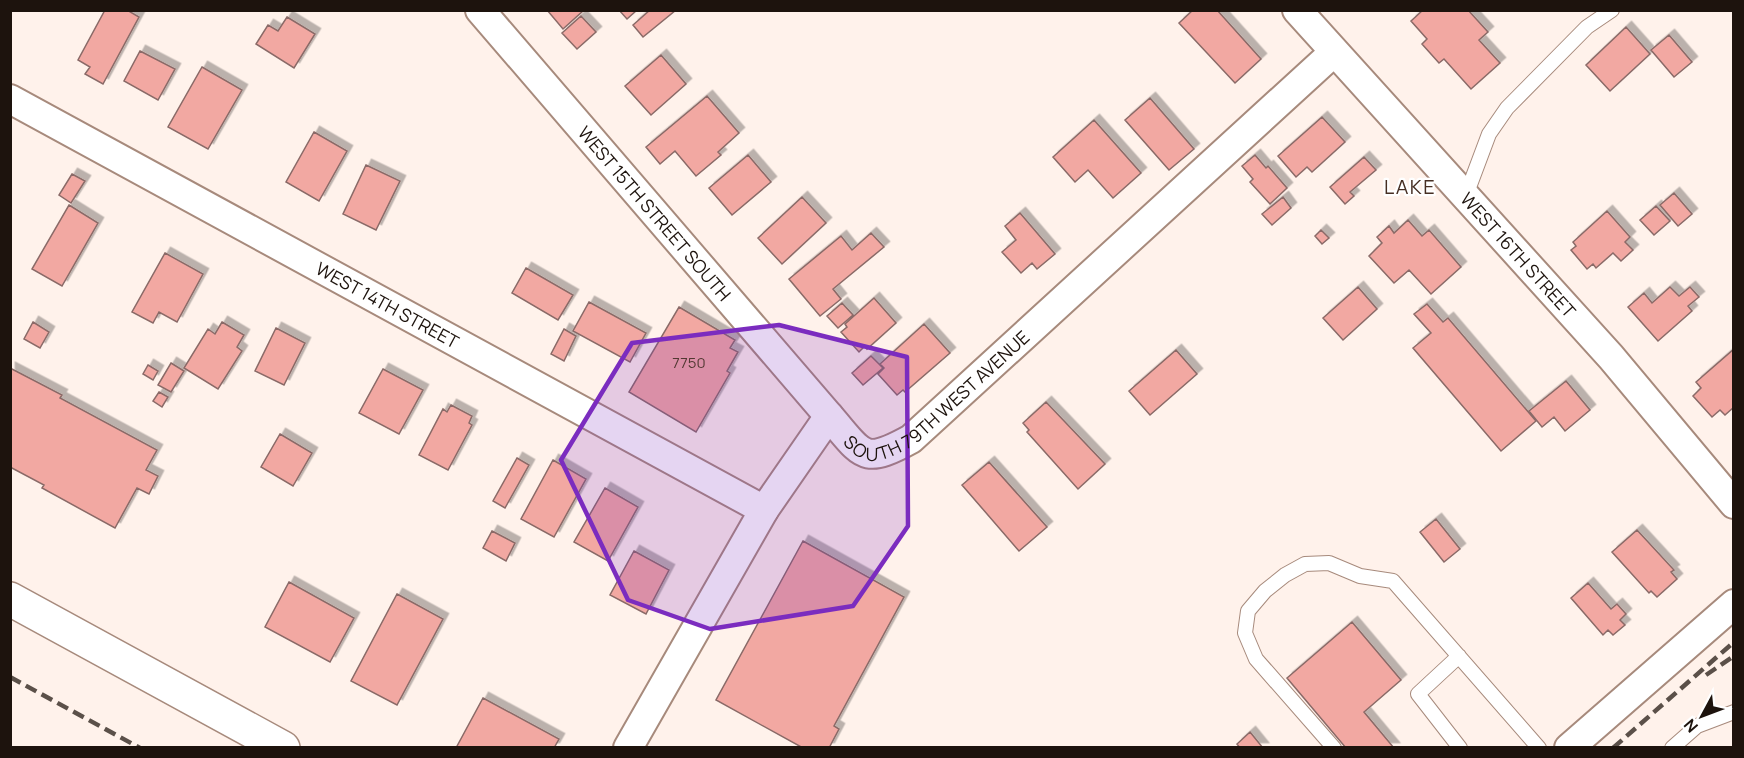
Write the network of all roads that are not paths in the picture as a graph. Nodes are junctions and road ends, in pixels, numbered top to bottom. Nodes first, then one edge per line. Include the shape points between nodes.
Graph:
1 (480, 10) edge
2 (1297, 10) edge
3 (1612, 10) edge
4 (1334, 52) junction
5 (10, 99) edge
6 (1465, 198) junction
7 (829, 416) junction
8 (1734, 504) edge
9 (764, 510) junction
10 (10, 599) edge
11 (1734, 604) edge
12 (1459, 656) junction
13 (1734, 712) edge
14 (283, 747) edge
15 (628, 747) edge
16 (1334, 747) edge
17 (1460, 747) edge
18 (1539, 747) edge
19 (1569, 747) edge
20 (1672, 747) edge

1 - 7 street, WEST 15TH STREET SOUTH
2 - 4 street, WEST 16TH STREET
3 - 6 lane via 1587,27 1507,108 1489,134
4 - 6 street, WEST 16TH STREET
4 - 7 street, SOUTH 79TH WEST AVENUE via 911,439 872,455 859,450
5 - 9 street, WEST 14TH STREET
6 - 8 street, WEST 16TH STREET via 1611,357
7 - 9 street, SOUTH 79TH WEST AVENUE
9 - 15 street, SOUTH 79TH WEST AVENUE
10 - 14 main road
11 - 19 street
12 - 16 lane via 1393,581 1360,576 1329,563 1305,564 1285,575 1248,611 1245,633 1256,659
12 - 17 lane via 1418,694
12 - 18 lane
13 - 20 lane via 1697,726

